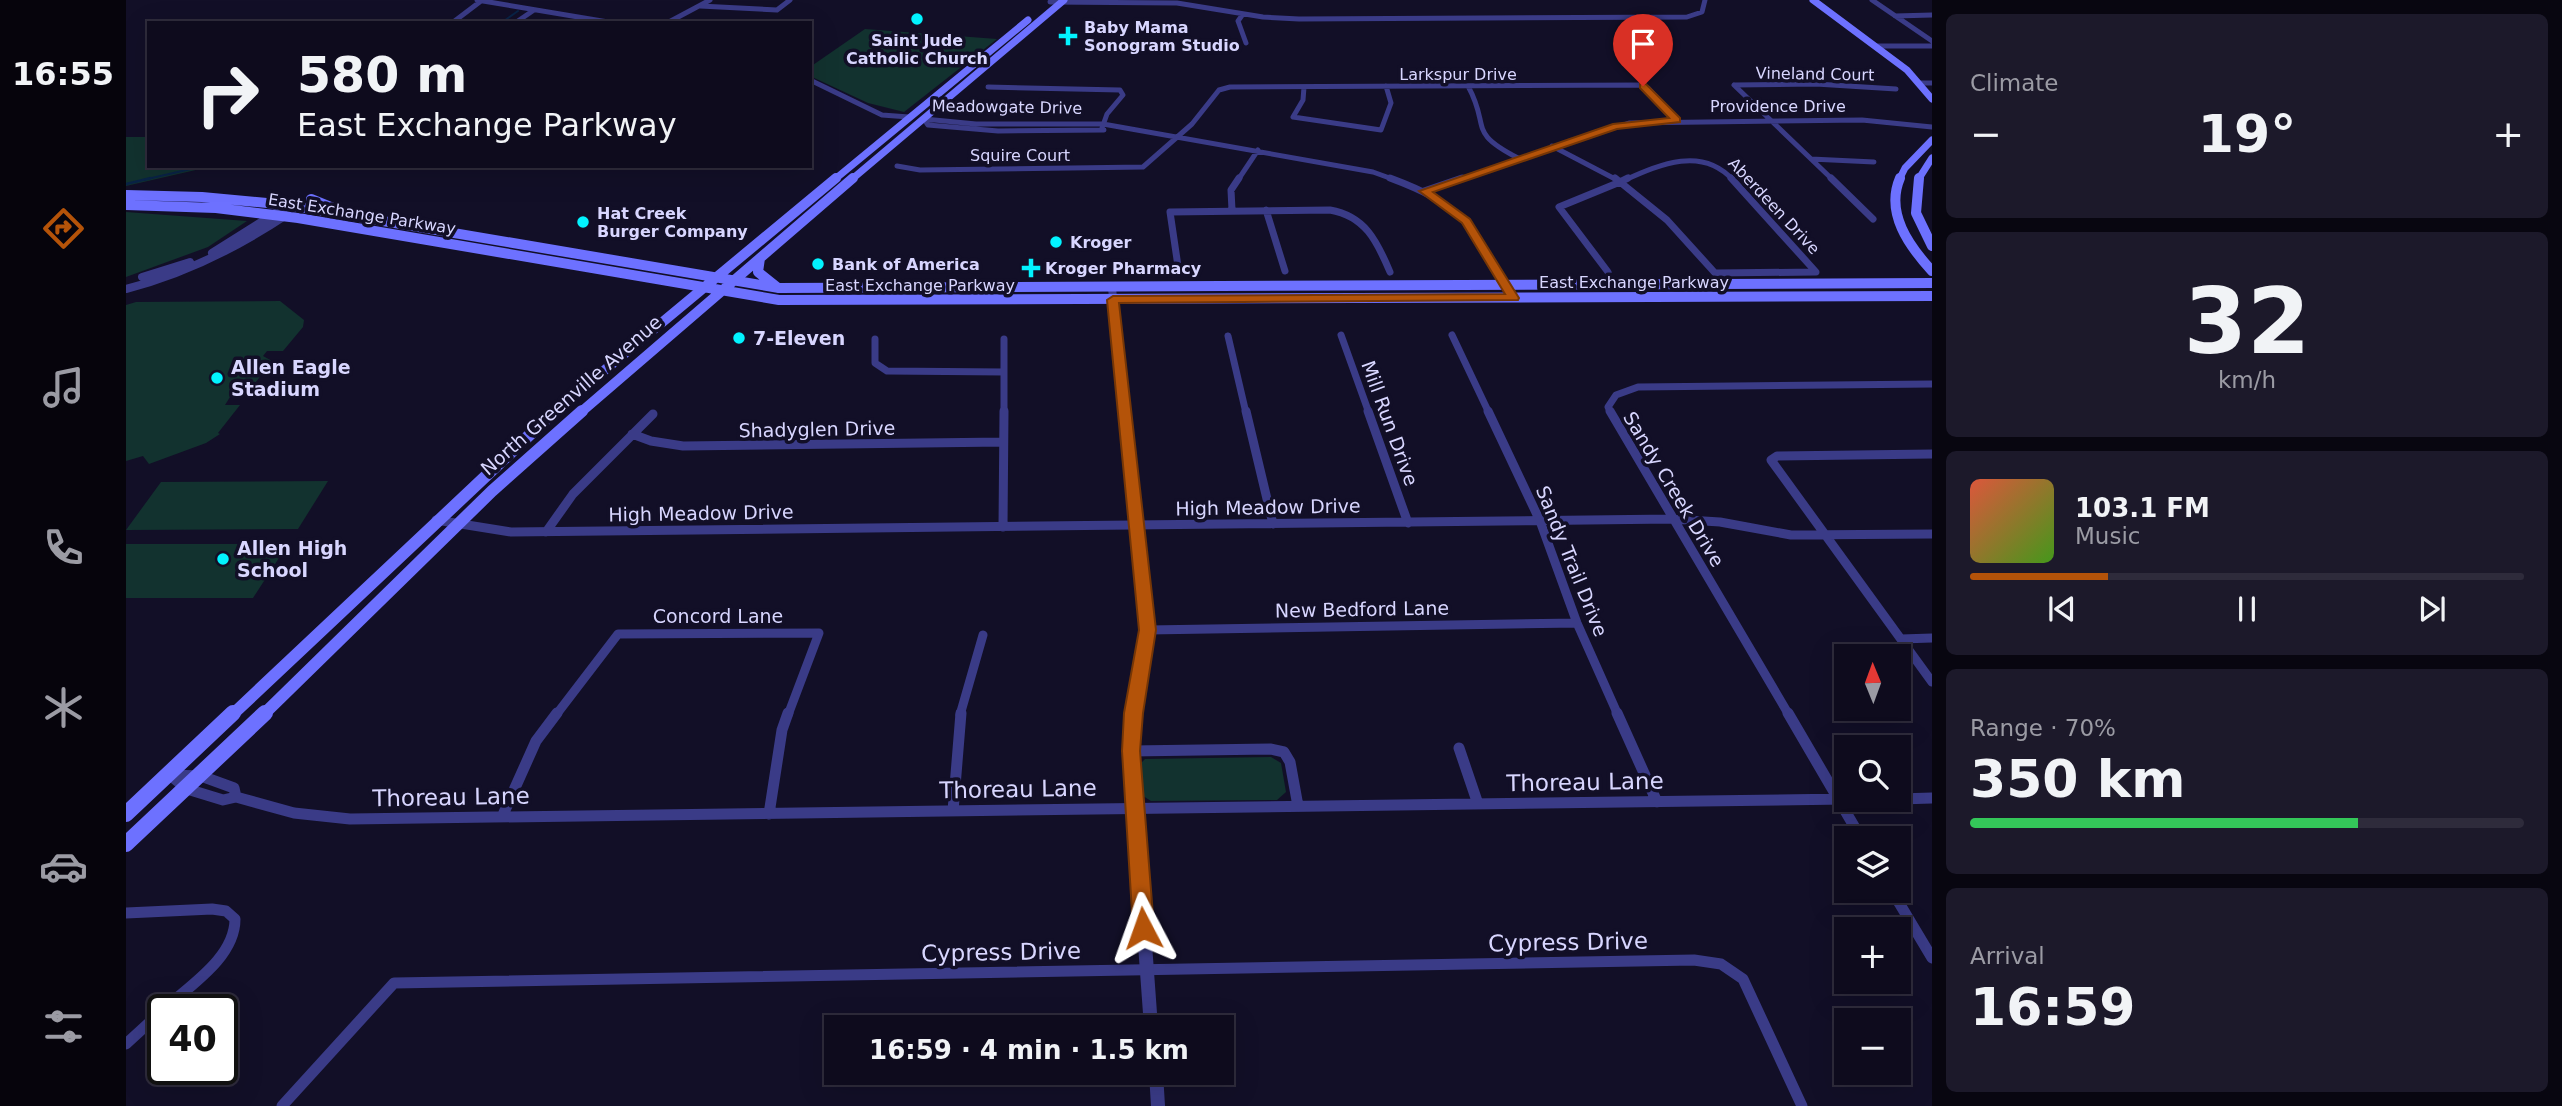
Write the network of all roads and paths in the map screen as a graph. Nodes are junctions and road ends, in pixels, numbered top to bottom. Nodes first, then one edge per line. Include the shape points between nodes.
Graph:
1 (479, 0) edge
2 (709, 0) edge
3 (790, 0) edge
4 (1704, 0) edge
5 (1813, 0) edge
6 (1823, 0) edge
7 (1872, 0) edge
8 (1051, 1) edge
9 (1063, 1) edge
10 (700, 6) junction
11 (535, 10) junction
12 (1243, 14) junction
13 (1932, 15) edge
14 (1895, 16) junction
15 (454, 21) edge
16 (518, 21) edge
17 (602, 21) edge
18 (671, 21) edge
19 (1246, 43) dead end
20 (1932, 44) edge
21 (1875, 46) junction
22 (1886, 46) junction
23 (812, 81) edge
24 (1921, 83) junction
25 (1932, 83) edge
26 (1387, 86) junction
27 (1468, 86) junction
28 (988, 87) dead end
29 (1304, 87) junction
30 (1896, 89) dead end
31 (1932, 99) edge
32 (909, 117) junction
33 (924, 119) junction
34 (1677, 120) junction
35 (1771, 120) junction
36 (1102, 127) junction
37 (1932, 127) edge
38 (1177, 136) junction
39 (1932, 140) edge
40 (1552, 146) junction
41 (1258, 150) junction
42 (1518, 158) junction
43 (1932, 158) edge
44 (1811, 159) junction
45 (1874, 162) dead end
46 (897, 166) dead end
47 (1621, 183) junction
48 (1424, 191) junction
49 (817, 193) junction
50 (126, 195) edge
51 (833, 197) junction
52 (311, 199) dead end
53 (126, 205) edge
54 (288, 205) junction
55 (299, 207) junction
56 (1232, 210) junction
57 (1266, 210) junction
58 (333, 211) junction
59 (274, 214) junction
60 (285, 216) junction
61 (1873, 219) dead end
62 (501, 240) junction
63 (1932, 246) edge
64 (488, 250) junction
65 (760, 258) junction
66 (1284, 271) dead end
67 (1932, 271) edge
68 (1390, 272) dead end
69 (1608, 272) dead end
70 (1179, 273) dead end
71 (713, 278) junction
72 (126, 281) edge
73 (732, 282) junction
74 (1932, 283) edge
75 (1770, 284) junction
76 (1725, 285) junction
77 (1506, 286) junction
78 (779, 288) junction
79 (126, 289) edge
80 (700, 289) junction
81 (905, 289) junction
82 (720, 292) junction
83 (1112, 294) junction
84 (1932, 296) edge
85 (1735, 297) junction
86 (1781, 297) junction
87 (1513, 298) junction
88 (904, 301) junction
89 (1341, 335) dead end
90 (1451, 335) dead end
91 (1228, 336) dead end
92 (875, 339) dead end
93 (1004, 339) dead end
94 (601, 370) junction
95 (1004, 372) junction
96 (622, 376) junction
97 (1932, 384) edge
98 (653, 414) dead end
99 (632, 434) junction
100 (1003, 442) junction
101 (1932, 454) edge
102 (1672, 519) junction
103 (436, 520) junction
104 (1540, 521) junction
105 (1408, 523) junction
106 (456, 524) junction
107 (1273, 524) junction
108 (1138, 526) junction
109 (1003, 527) junction
110 (546, 532) junction
111 (1932, 534) edge
112 (1827, 535) junction
113 (1577, 623) junction
114 (1147, 630) junction
115 (983, 635) dead end
116 (1932, 638) edge
117 (1901, 639) junction
118 (1932, 682) edge
119 (1459, 748) dead end
120 (1131, 751) junction
121 (170, 775) junction
122 (201, 776) junction
123 (1834, 786) edge
124 (187, 789) junction
125 (236, 797) junction
126 (1932, 798) edge
127 (1834, 799) edge
128 (1911, 799) edge
129 (1657, 802) junction
130 (1478, 804) junction
131 (1298, 807) junction
132 (1134, 809) junction
133 (953, 811) junction
134 (126, 814) edge
135 (769, 814) junction
136 (502, 817) junction
137 (126, 844) edge
138 (1899, 903) edge
139 (126, 913) edge
140 (1932, 958) edge
141 (1146, 971) junction
142 (180, 994) edge
143 (1151, 1015) edge
144 (147, 1025) edge
145 (126, 1044) edge
146 (1157, 1085) edge
147 (282, 1106) edge
148 (1158, 1106) edge
149 (1802, 1106) edge

1 - 11 street
1 - 15 street
2 - 10 street
3 - 10 street via 777,10
4 - 12 street via 1702,12 1687,16 1283,19
5 - 21 main road
6 - 22 main road
7 - 14 street
8 - 9 street
8 - 32 main road, North Greenville Avenue
9 - 12 street via 1177,3
9 - 33 main road, North Greenville Avenue
10 - 18 street
11 - 16 street
11 - 17 street
12 - 19 street via 1238,21
13 - 14 street
14 - 20 street
20 - 22 street
21 - 22 street
21 - 24 main road
22 - 25 main road
23 - 32 street via 883,115
24 - 25 street
24 - 31 main road
26 - 27 street, Larkspur Drive
26 - 29 street, Larkspur Drive
26 - 29 street via 1391,103 1381,130 1293,117 1303,100
27 - 34 street, Larkspur Drive via 1643,86
27 - 42 street via 1477,101 1482,136
28 - 36 street via 1120,90 1124,95
29 - 38 street, Larkspur Drive via 1224,88
30 - 35 street, Vineland Court via 1734,85
32 - 33 main road
32 - 49 main road, North Greenville Avenue
33 - 36 street, Meadowgate Drive via 928,125 966,130
33 - 51 main road, North Greenville Avenue
34 - 35 street, Providence Drive
34 - 40 street, Providence Drive via 1629,123
35 - 37 street, Providence Drive via 1870,120
35 - 44 street
36 - 38 street, Meadowgate Drive
38 - 41 street, Meadowgate Drive
38 - 46 street, Squire Court via 1143,167 920,170
39 - 67 main road via 1903,172 1893,202 1906,239
40 - 42 street, Providence Drive
40 - 47 street
41 - 48 street, Meadowgate Drive via 1373,172
41 - 56 street via 1231,190
42 - 48 street, Providence Drive
43 - 63 main road via 1919,175 1914,204
44 - 45 street
44 - 61 street
47 - 47 street, Aberdeen Drive via 1659,212 1717,274 1815,273 1720,166 1708,160 1676,162
47 - 69 street via 1558,209
48 - 77 street, Meadowgate Drive via 1466,221
49 - 51 main road
49 - 71 main road, North Greenville Avenue
50 - 54 main road, East Exchange Parkway
51 - 65 main road, North Greenville Avenue
52 - 58 main road via 333,207
53 - 59 main road, East Exchange Parkway
54 - 55 main road, East Exchange Parkway
54 - 59 street
55 - 58 main road, East Exchange Parkway
55 - 60 street
56 - 57 street
56 - 70 street via 1169,214
57 - 66 street
57 - 68 street via 1330,210 1354,218 1374,233
58 - 62 main road, East Exchange Parkway
59 - 60 main road, East Exchange Parkway
59 - 72 street via 202,257
60 - 64 main road, East Exchange Parkway
60 - 79 street via 212,261
62 - 64 main road
62 - 71 main road, East Exchange Parkway
64 - 80 main road, East Exchange Parkway
65 - 73 main road, North Greenville Avenue
65 - 78 main road via 758,272
71 - 73 main road, East Exchange Parkway
71 - 80 main road, North Greenville Avenue
73 - 78 main road, East Exchange Parkway
73 - 82 main road, North Greenville Avenue
74 - 75 main road, East Exchange Parkway
75 - 76 main road, East Exchange Parkway
75 - 86 main road
76 - 77 main road, East Exchange Parkway
76 - 85 main road
77 - 83 main road, East Exchange Parkway
77 - 87 main road
78 - 81 main road, East Exchange Parkway
80 - 82 main road, East Exchange Parkway
80 - 94 main road, North Greenville Avenue
81 - 83 main road, East Exchange Parkway
81 - 88 main road
82 - 88 main road, East Exchange Parkway via 789,300
82 - 96 main road, North Greenville Avenue
83 - 87 main road, East Exchange Parkway
83 - 88 main road, East Exchange Parkway
83 - 108 street
84 - 86 main road, East Exchange Parkway
85 - 86 main road, East Exchange Parkway
85 - 87 main road, East Exchange Parkway
89 - 105 street, Mill Run Drive
90 - 104 street, Sandy Trail Drive
91 - 107 street
92 - 95 street via 875,363 887,371
93 - 95 street
94 - 96 main road
94 - 103 main road, North Greenville Avenue
95 - 100 street
96 - 106 main road, North Greenville Avenue
97 - 102 street, Sandy Creek Drive via 1661,386 1629,388 1616,394 1609,401 1608,413
98 - 99 street
99 - 100 street, Shadyglen Drive via 683,446
99 - 110 street via 573,494
100 - 109 street
101 - 112 street via 1773,457 1774,466
102 - 104 street, High Meadow Drive
102 - 112 street, High Meadow Drive via 1791,535
102 - 123 street, Sandy Creek Drive
103 - 106 street, High Meadow Drive
103 - 121 main road, North Greenville Avenue
104 - 105 street, High Meadow Drive
104 - 113 street, Sandy Trail Drive
105 - 107 street, High Meadow Drive
106 - 110 street, High Meadow Drive via 495,532
106 - 122 main road, North Greenville Avenue
107 - 108 street, High Meadow Drive
108 - 109 street, High Meadow Drive
108 - 114 street
109 - 110 street, High Meadow Drive
111 - 112 street, High Meadow Drive
112 - 117 street
113 - 114 street, New Bedford Lane
113 - 129 street, Sandy Trail Drive
114 - 120 street
115 - 133 street via 959,719
116 - 117 street
117 - 118 street
119 - 130 street
120 - 131 street via 1283,752 1290,762
120 - 132 street
121 - 122 street, Thoreau Lane
121 - 124 street, Thoreau Lane
121 - 134 main road, North Greenville Avenue
122 - 124 main road, North Greenville Avenue
122 - 125 street, Thoreau Lane via 234,788
124 - 125 street, Thoreau Lane via 223,800
124 - 137 main road, North Greenville Avenue
125 - 136 street, Thoreau Lane via 317,817
126 - 128 street
127 - 129 street, Thoreau Lane
129 - 130 street, Thoreau Lane
130 - 131 street, Thoreau Lane
131 - 132 street, Thoreau Lane
132 - 133 street, Thoreau Lane
132 - 141 street
133 - 135 street, Thoreau Lane
135 - 136 street, Thoreau Lane
135 - 136 street, Concord Lane via 782,730 819,633 618,634 536,741
138 - 140 street
139 - 142 street via 220,909 232,914 237,923 225,951
141 - 143 street
141 - 147 street, Cypress Drive via 394,983
141 - 149 street, Cypress Drive via 1725,963 1750,991
144 - 145 street
146 - 148 street

